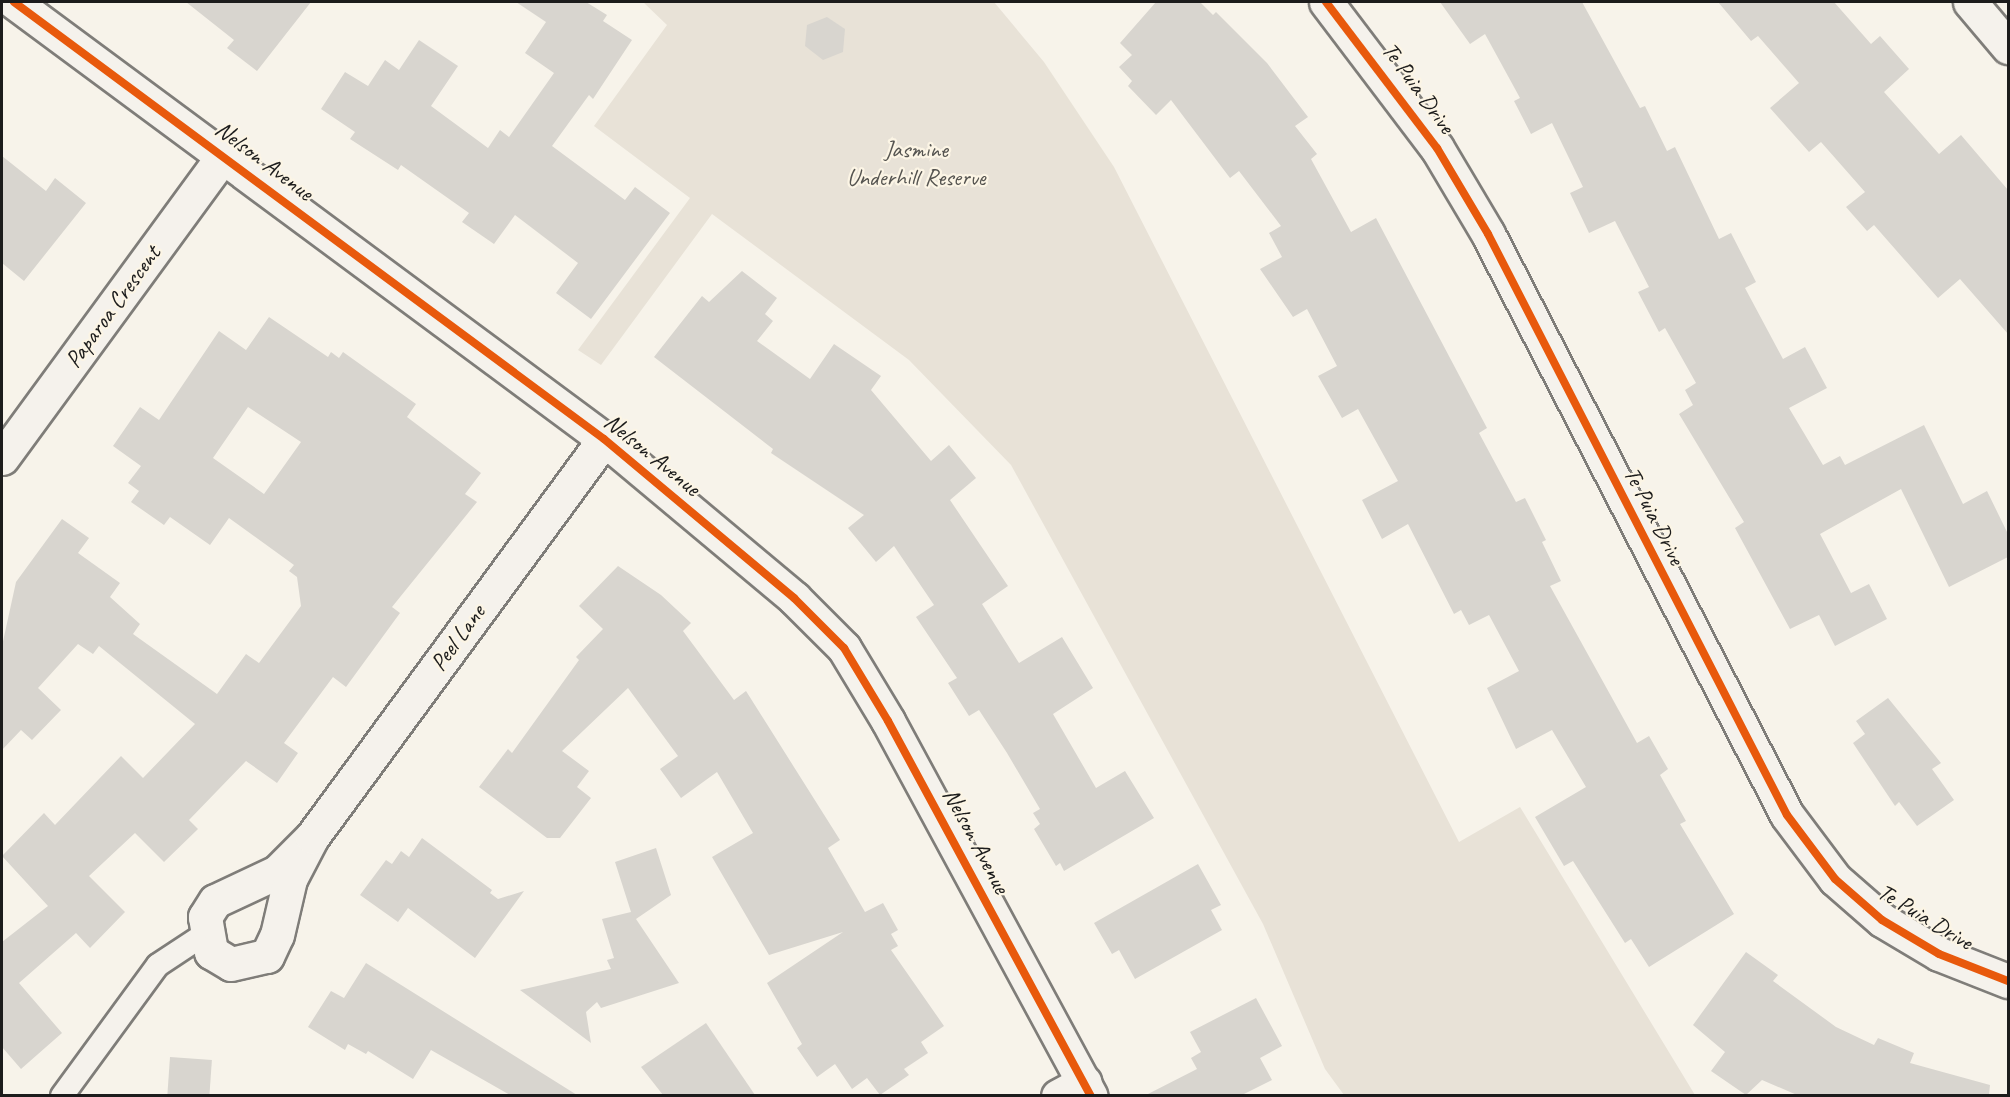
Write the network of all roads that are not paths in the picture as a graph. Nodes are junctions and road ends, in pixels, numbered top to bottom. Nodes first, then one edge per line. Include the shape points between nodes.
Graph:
1 (14, 2) edge
2 (1326, 2) edge
3 (1973, 2) edge
4 (2008, 47) edge
5 (224, 155) junction
6 (604, 439) junction
7 (2, 458) edge
8 (312, 837) junction
9 (205, 934) junction
10 (2008, 981) edge
11 (1078, 1091) edge
12 (62, 1095) edge

1 - 5 street, Nelson Avenue
2 - 10 street, Te Puia Drive via 1437,147 1488,234 1787,815 1835,879 1882,920 1939,954
3 - 4 street
5 - 6 street, Nelson Avenue
5 - 7 street, Paparoa Crescent
6 - 8 street, Peel Lane
6 - 11 street, Nelson Avenue via 794,598 844,648 888,721
8 - 9 street, Peel Lane via 277,872 215,901 205,917
8 - 9 street, Peel Lane via 290,879 277,935 267,956 231,964 211,952
9 - 12 lane via 158,965

